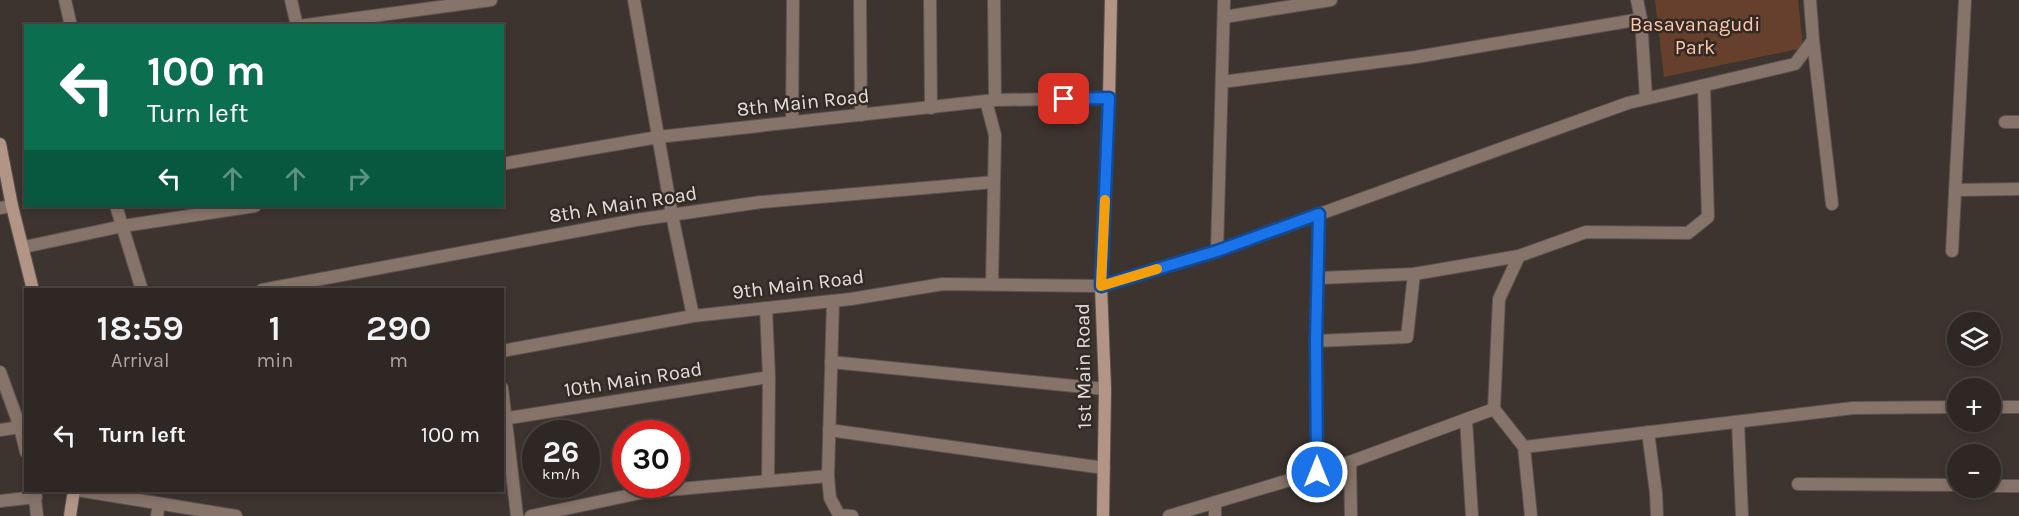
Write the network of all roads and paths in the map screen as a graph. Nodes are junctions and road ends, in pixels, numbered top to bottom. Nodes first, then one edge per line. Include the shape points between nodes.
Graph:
1 (65, 0) edge
2 (291, 0) edge
3 (491, 0) edge
4 (634, 0) edge
5 (793, 0) edge
6 (860, 0) edge
7 (930, 0) edge
8 (994, 0) edge
9 (1111, 0) edge
10 (1224, 0) edge
11 (1331, 0) edge
12 (1637, 0) edge
13 (1810, 0) edge
14 (1965, 0) edge
15 (1224, 17) junction
16 (1641, 20) junction
17 (71, 24) edge
18 (297, 24) edge
19 (313, 24) edge
20 (1813, 40) junction
21 (1222, 82) junction
22 (1704, 86) junction
23 (1109, 98) junction
24 (1646, 98) junction
25 (991, 101) junction
26 (931, 108) junction
27 (861, 115) junction
28 (2005, 122) dead end
29 (2019, 122) edge
30 (792, 123) junction
31 (658, 137) junction
32 (0, 144) edge
33 (504, 164) edge
34 (994, 182) junction
35 (2019, 189) edge
36 (1955, 190) junction
37 (1832, 204) dead end
38 (6, 207) edge
39 (116, 207) edge
40 (240, 207) edge
41 (194, 210) edge
42 (1319, 214) junction
43 (672, 215) junction
44 (123, 226) junction
45 (24, 247) junction
46 (1217, 251) junction
47 (1952, 251) dead end
48 (1519, 256) junction
49 (1414, 274) junction
50 (1319, 278) junction
51 (992, 284) junction
52 (1101, 286) junction
53 (33, 288) edge
54 (141, 288) edge
55 (273, 288) edge
56 (832, 301) junction
57 (766, 308) junction
58 (693, 316) junction
59 (1316, 341) junction
60 (504, 351) edge
61 (831, 362) junction
62 (0, 372) edge
63 (769, 377) junction
64 (1105, 389) junction
65 (2001, 407) edge
66 (2019, 407) edge
67 (1947, 408) edge
68 (1494, 409) junction
69 (504, 419) edge
70 (1466, 420) junction
71 (1738, 422) junction
72 (20, 427) junction
73 (0, 430) edge
74 (829, 430) junction
75 (1648, 432) junction
76 (24, 444) edge
77 (1524, 447) junction
78 (1350, 462) junction
79 (1104, 468) junction
80 (1317, 472) junction
81 (828, 476) junction
82 (768, 481) junction
83 (1798, 484) dead end
84 (1947, 485) edge
85 (2001, 486) edge
86 (2019, 486) edge
87 (76, 492) edge
88 (84, 492) edge
89 (35, 494) edge
90 (0, 501) edge
91 (1215, 502) junction
92 (158, 510) edge
93 (213, 514) edge
94 (37, 516) edge
95 (70, 516) edge
96 (236, 516) edge
97 (517, 516) edge
98 (531, 516) edge
99 (852, 516) edge
100 (1103, 516) edge
101 (1169, 516) edge
102 (1215, 516) edge
103 (1351, 516) edge
104 (1472, 516) edge
105 (1531, 516) edge
106 (1657, 516) edge
107 (1742, 516) edge

1 - 17 street
2 - 18 street
3 - 19 street
4 - 31 street
5 - 30 street
6 - 27 street
7 - 26 street
8 - 25 street
9 - 23 street, 1st Main Road
10 - 15 street
11 - 15 street
12 - 16 street
13 - 20 street
14 - 36 street
15 - 21 street
16 - 21 street via 1416,57
16 - 24 street
20 - 22 street, 9th Main Road via 1795,64
20 - 37 street
21 - 46 street
22 - 24 street, 9th Main Road
22 - 48 street via 1708,217 1688,233 1586,232
23 - 25 street, 8th Main Road
23 - 52 street, 1st Main Road
24 - 42 street, 9th Main Road
25 - 26 street, 8th Main Road
25 - 34 street
26 - 27 street, 8th Main Road
27 - 30 street, 8th Main Road
28 - 29 street
30 - 31 street, 8th Main Road
31 - 33 street, 8th Main Road
31 - 43 street
32 - 38 street
34 - 43 street, 8th A Main Road via 760,202
34 - 51 street
35 - 36 street
36 - 47 street
38 - 45 street
39 - 44 street
40 - 41 street
41 - 44 street
42 - 46 street, 9th Main Road
42 - 50 street
43 - 55 street, 8th A Main Road
43 - 58 street
44 - 45 street
44 - 54 street
45 - 53 street
46 - 52 street, 9th Main Road
48 - 49 street
48 - 68 street via 1499,299
49 - 50 street
49 - 59 street via 1407,337
50 - 59 street
51 - 52 street, 9th Main Road
51 - 56 street, 9th Main Road via 943,284
52 - 64 street, 1st Main Road
56 - 57 street, 9th Main Road
56 - 61 street
57 - 58 street, 9th Main Road
57 - 63 street
58 - 60 street, 9th Main Road
59 - 80 street
61 - 64 street
61 - 74 street
62 - 72 street
63 - 69 street, 10th Main Road
63 - 82 street
64 - 79 street, 1st Main Road
65 - 66 street
67 - 71 street via 1853,408
68 - 70 street
68 - 77 street
69 - 97 street
70 - 78 street
70 - 104 street
71 - 75 street
71 - 107 street
72 - 73 street
72 - 76 street
74 - 79 street
74 - 81 street
75 - 77 street
75 - 106 street
77 - 105 street
78 - 80 street
78 - 103 street
79 - 100 street, 1st Main Road
80 - 91 street
81 - 82 street
81 - 99 street via 830,498 839,515
82 - 98 street via 645,492
83 - 84 street
85 - 86 street
87 - 95 street
88 - 92 street
89 - 90 street
89 - 94 street
91 - 101 street
91 - 102 street
92 - 93 street
93 - 96 street

